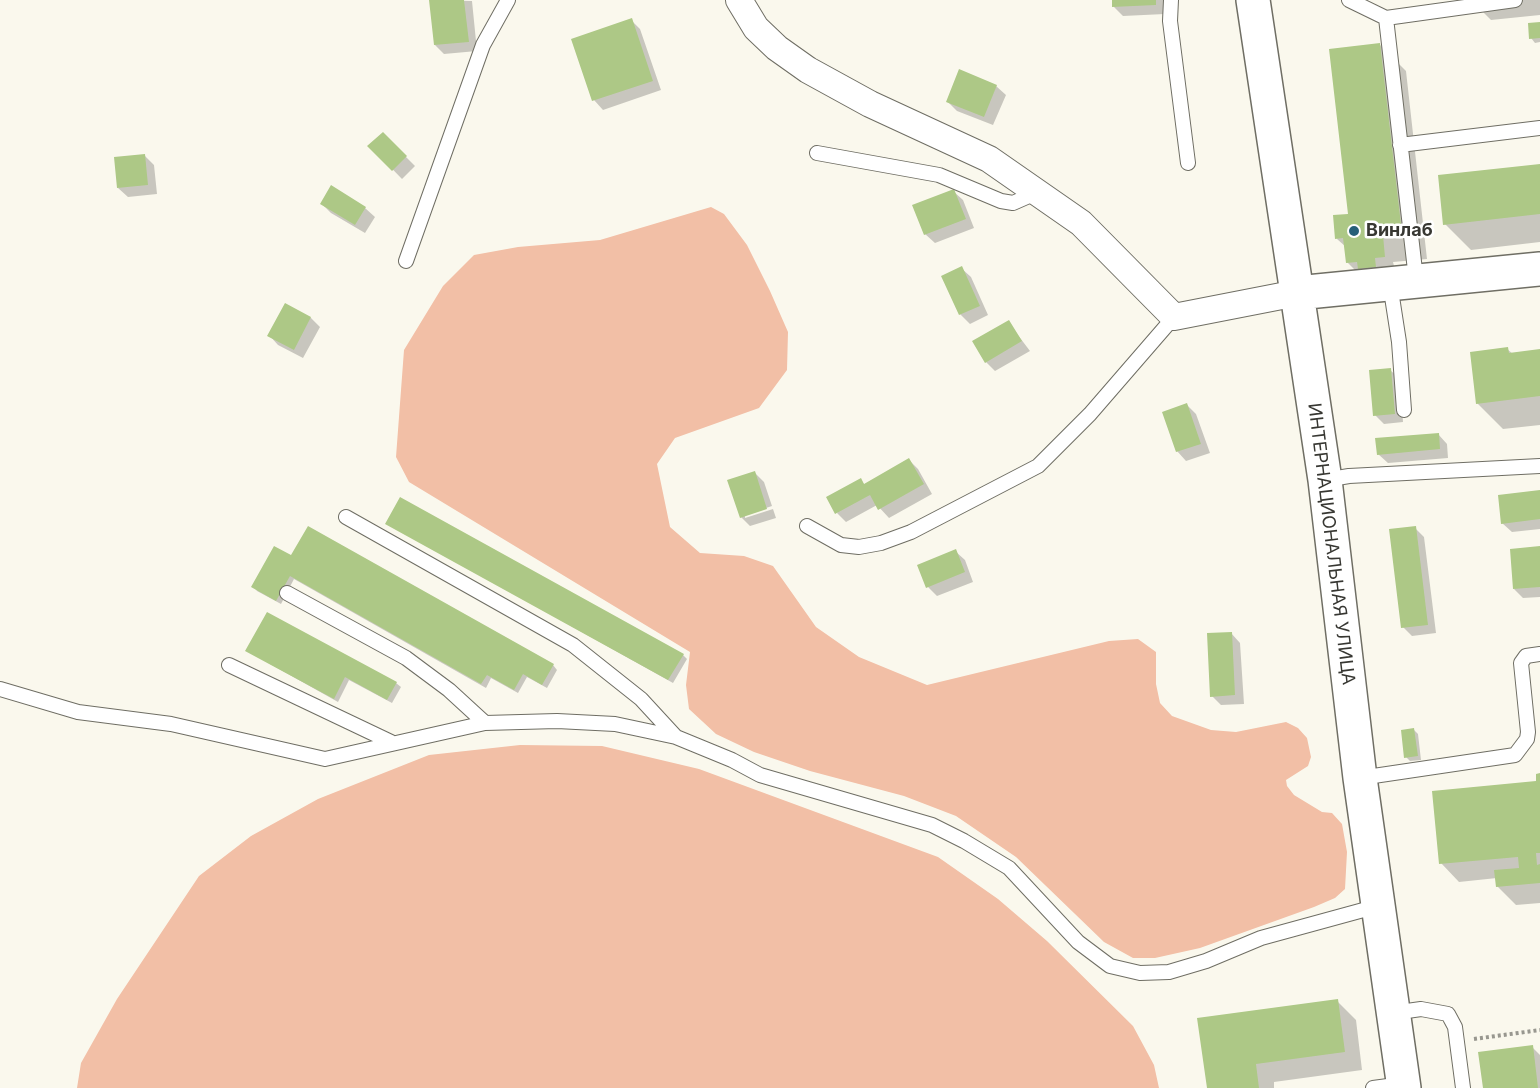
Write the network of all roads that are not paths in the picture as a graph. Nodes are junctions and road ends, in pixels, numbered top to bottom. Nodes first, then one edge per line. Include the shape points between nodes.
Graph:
1 (508, 0) edge
2 (739, 0) edge
3 (1171, 0) edge
4 (1253, 0) edge
5 (1348, 0) edge
6 (1515, 0) edge
7 (1444, 4) edge
8 (1386, 18) junction
9 (1540, 128) edge
10 (1400, 146) junction
11 (817, 153) dead end
12 (1188, 163) dead end
13 (1038, 192) junction
14 (406, 261) dead end
15 (1540, 269) edge
16 (1403, 281) junction
17 (1297, 293) junction
18 (1174, 317) junction
19 (1404, 410) dead end
20 (1540, 466) edge
21 (1325, 480) junction
22 (346, 517) dead end
23 (807, 526) dead end
24 (287, 593) dead end
25 (1540, 654) edge
26 (230, 665) dead end
27 (0, 688) edge
28 (485, 723) junction
29 (676, 737) junction
30 (391, 742) junction
31 (1360, 778) junction
32 (1378, 906) junction
33 (1393, 1013) junction
34 (1393, 1087) edge
35 (1463, 1088) edge

1 - 14 lane via 483,45
2 - 13 street via 756,28 808,70 870,104 989,159
3 - 12 lane via 1170,21
4 - 17 main road, ИНТЕРНАЦИОНАЛЬНАЯ УЛИЦА
5 - 8 lane
6 - 7 lane
7 - 8 lane
8 - 10 lane
9 - 10 lane
10 - 16 lane
11 - 13 lane via 939,175 1001,201 1013,203
13 - 18 street via 1081,223
15 - 16 main road
16 - 17 main road
16 - 19 lane via 1399,342
17 - 18 street
17 - 21 main road, ИНТЕРНАЦИОНАЛЬНАЯ УЛИЦА
18 - 23 lane via 1090,414 1038,466 911,532 881,543 841,545
20 - 21 lane
21 - 31 main road, ИНТЕРНАЦИОНАЛЬНАЯ УЛИЦА
22 - 29 lane via 573,645 641,699
24 - 28 lane via 406,658
25 - 31 lane via 1526,656 1521,663 1528,732 1515,755
26 - 30 lane
27 - 30 lane via 78,712 171,724 325,759
28 - 29 lane via 615,724
28 - 30 lane
29 - 32 lane via 768,778 932,825 964,841 1009,868 1078,942 1110,966 1140,973 1169,972 1261,938
31 - 32 main road, ИНТЕРНАЦИОНАЛЬНАЯ УЛИЦА
32 - 33 main road, ИНТЕРНАЦИОНАЛЬНАЯ УЛИЦА
33 - 34 main road, ИНТЕРНАЦИОНАЛЬНАЯ УЛИЦА
33 - 35 lane via 1421,1010 1448,1014 1455,1027

